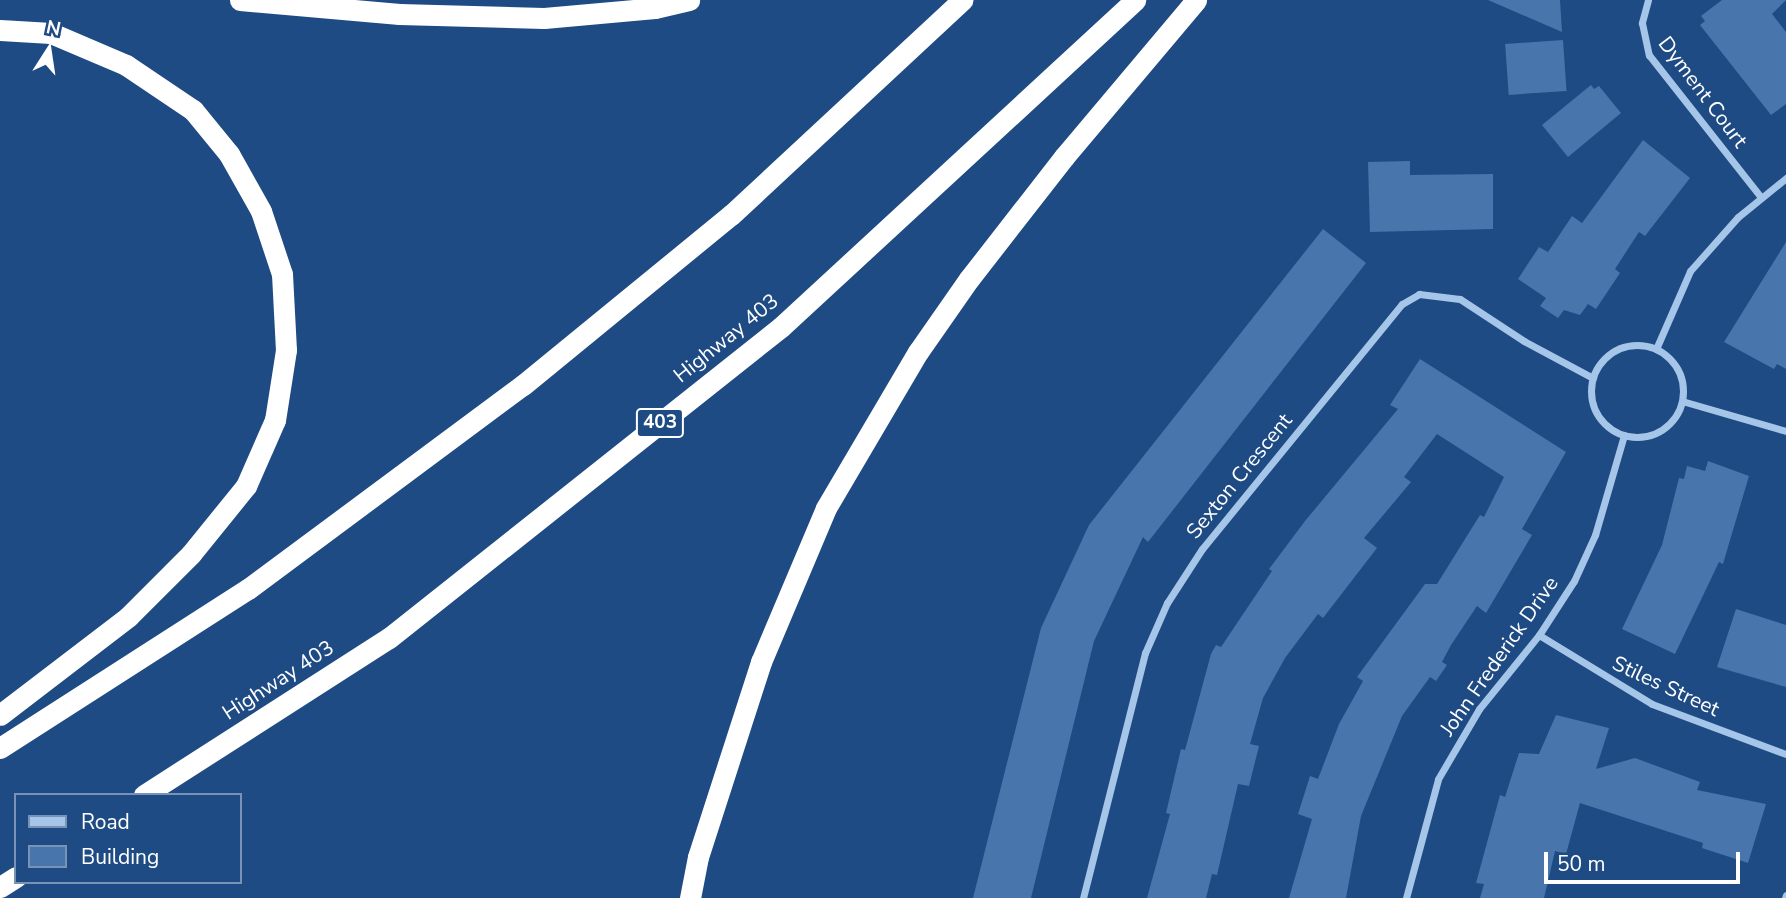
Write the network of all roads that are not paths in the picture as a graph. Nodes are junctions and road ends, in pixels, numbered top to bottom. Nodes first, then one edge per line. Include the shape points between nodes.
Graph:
1 (240, 0) edge
2 (688, 0) edge
3 (962, 0) edge
4 (1135, 0) edge
5 (1196, 0) edge
6 (1648, 0) edge
7 (0, 30) edge
8 (1786, 178) edge
9 (1760, 197) junction
10 (1656, 349) junction
11 (1593, 378) junction
12 (1682, 401) junction
13 (1786, 431) edge
14 (1624, 435) junction
15 (1539, 635) junction
16 (0, 715) edge
17 (0, 748) edge
18 (1786, 754) edge
19 (147, 793) edge
20 (690, 898) edge
21 (1083, 898) edge
22 (1406, 898) edge

1 - 2 highway via 399,13 544,18 655,8
3 - 17 highway via 731,215 523,385 248,589
4 - 19 highway, Highway 403 / 403 via 780,327 388,638
5 - 20 highway via 969,279 918,352 826,508 761,662 698,857
6 - 9 street, Dyment Court via 1642,23 1649,55
7 - 16 highway via 51,33 126,65 193,110 229,154 261,211 282,274 286,350 275,420 246,486 191,554 128,617
8 - 9 street
9 - 10 street via 1690,271
10 - 11 street via 1625,347 1605,359
10 - 12 street via 1681,376
11 - 14 street via 1591,392 1601,419
11 - 21 street, Sexton Crescent via 1460,299 1419,294 1402,304 1202,549 1167,603 1145,653
12 - 13 street
12 - 14 street via 1667,426 1639,437
14 - 15 street, John Frederick Drive via 1586,558
15 - 18 street, Stiles Street via 1652,704
15 - 22 street, John Frederick Drive via 1479,709 1438,779

